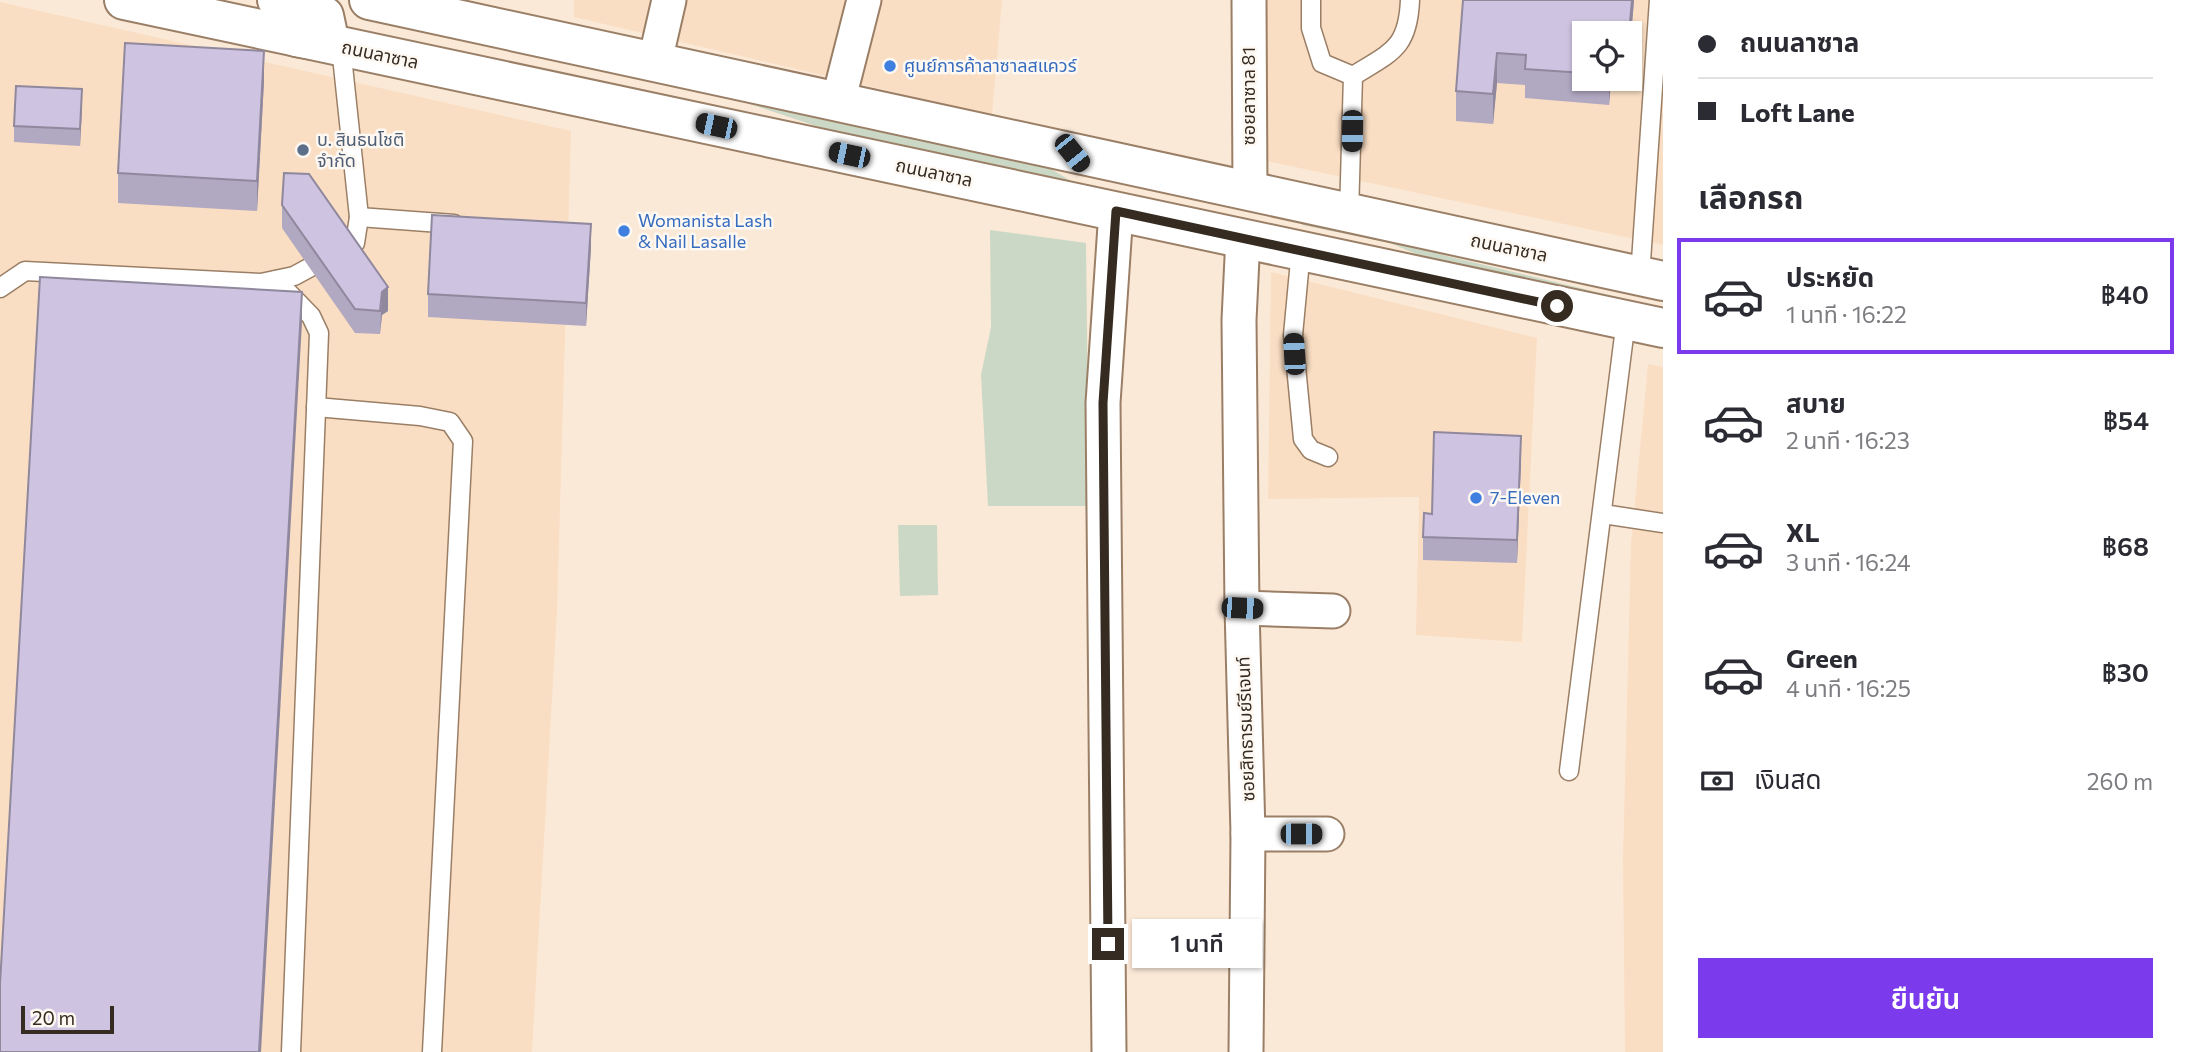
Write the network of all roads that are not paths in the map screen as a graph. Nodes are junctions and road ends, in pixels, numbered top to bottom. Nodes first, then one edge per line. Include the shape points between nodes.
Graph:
1 (124, 0) edge
2 (276, 0) edge
3 (369, 0) edge
4 (669, 0) edge
5 (864, 0) edge
6 (1249, 0) edge
7 (1311, 0) edge
8 (1410, 0) edge
9 (1660, 0) edge
10 (417, 10) junction
11 (290, 35) junction
12 (341, 47) junction
13 (655, 61) junction
14 (1353, 76) junction
15 (838, 102) junction
16 (824, 149) junction
17 (1072, 153) junction
18 (1250, 193) junction
19 (1291, 202) junction
20 (1116, 211) junction
21 (1349, 214) junction
22 (359, 217) junction
23 (1163, 222) junction
24 (466, 225) edge
25 (1243, 237) junction
26 (1301, 250) junction
27 (1411, 274) junction
28 (1652, 279) edge
29 (276, 280) junction
30 (0, 288) edge
31 (1626, 320) junction
32 (1663, 328) edge
33 (316, 407) junction
34 (1328, 457) dead end
35 (1603, 514) junction
36 (1663, 523) edge
37 (1242, 608) junction
38 (1333, 611) dead end
39 (1569, 771) dead end
40 (1248, 834) junction
41 (1327, 834) dead end
42 (291, 1052) edge
43 (432, 1052) edge
44 (1109, 1052) edge
45 (1246, 1052) edge

1 - 11 street, ถนนลาซาล
2 - 11 street via 324,16 327,30 314,40
3 - 10 street, ถนนลาซาล
4 - 13 street
5 - 15 street
6 - 18 street, ซอยลาซาล 81
7 - 14 lane via 1311,28 1322,63
8 - 14 lane via 1405,35 1394,50
9 - 28 lane
10 - 13 street, ถนนลาซาล
10 - 16 street via 393,12 379,19 378,29 393,39 711,104
11 - 12 street, ถนนลาซาล
12 - 16 street, ถนนลาซาล
12 - 22 lane
13 - 15 street, ถนนลาซาล
14 - 21 lane
15 - 17 street, ถนนลาซาล
16 - 20 street, ถนนลาซาล
17 - 18 street, ถนนลาซาล
17 - 23 street via 1090,176 1215,204 1223,210 1222,217 1209,221
18 - 19 street, ถนนลาซาล
18 - 25 street
19 - 21 street, ถนนลาซาล
19 - 27 street via 1276,222 1387,255
20 - 23 street, ถนนลาซาล
20 - 44 street via 1103,403
21 - 28 street, ถนนลาซาล
22 - 24 lane
22 - 29 lane via 355,243 294,276
23 - 25 street, ถนนลาซาล
25 - 26 street, ถนนลาซาล
25 - 37 street, ซอยสิทธารมย์รีเจนท์ via 1239,320
26 - 27 street, ถนนลาซาล
26 - 34 lane via 1293,335 1303,439 1311,450
27 - 31 street, ถนนลาซาล
29 - 30 lane via 261,283 25,271
29 - 33 lane via 311,316 319,333
31 - 32 street, ถนนลาซาล
31 - 35 lane
33 - 42 lane
33 - 43 lane via 450,422 463,441
35 - 36 lane
35 - 39 lane
37 - 38 street
37 - 40 street, ซอยสิทธารมย์รีเจนท์
40 - 41 street
40 - 45 street, ซอยสิทธารมย์รีเจนท์

